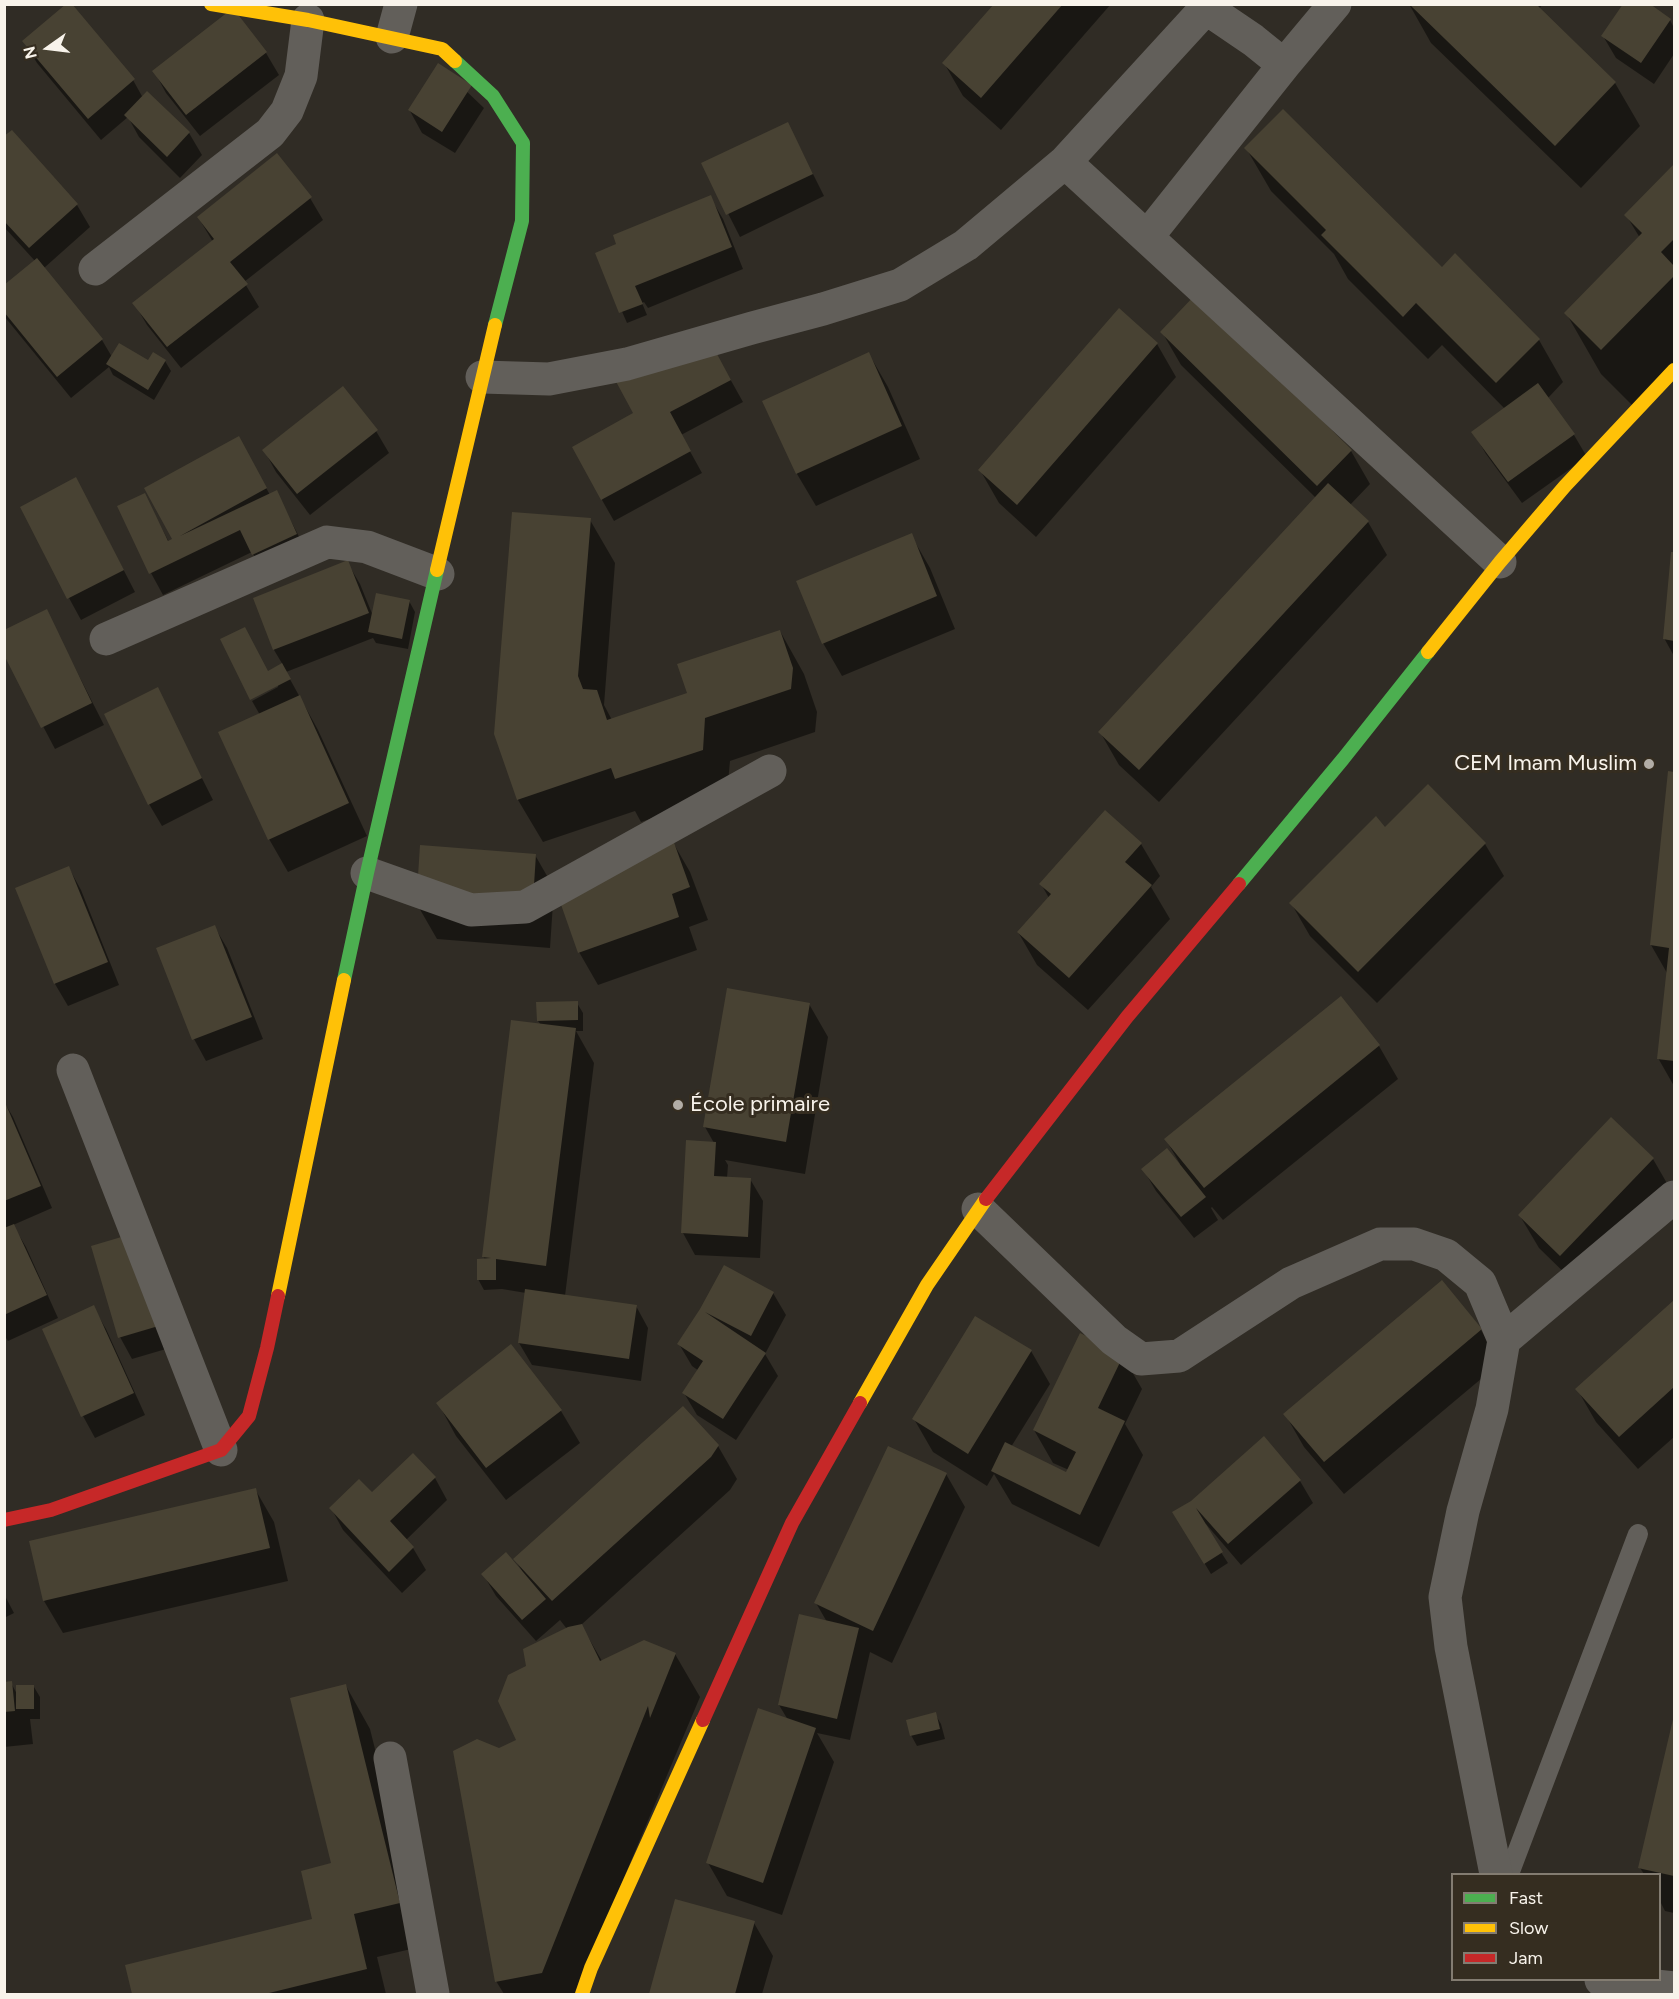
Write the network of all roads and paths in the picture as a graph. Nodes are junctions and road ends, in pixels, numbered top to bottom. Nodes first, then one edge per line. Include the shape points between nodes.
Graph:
1 (212, 4) edge
2 (401, 4) edge
3 (1335, 4) edge
4 (1204, 6) edge
5 (308, 20) junction
6 (392, 37) junction
7 (1284, 65) junction
8 (1065, 162) junction
9 (1147, 237) junction
10 (95, 269) dead end
11 (1674, 370) edge
12 (482, 377) junction
13 (1500, 562) junction
14 (438, 574) junction
15 (106, 639) dead end
16 (770, 771) dead end
17 (367, 873) junction
18 (73, 1070) dead end
19 (1674, 1197) edge
20 (978, 1209) junction
21 (1504, 1340) junction
22 (221, 1450) junction
23 (4, 1520) edge
24 (1638, 1534) dead end
25 (390, 1758) dead end
26 (1496, 1873) edge
27 (1510, 1873) edge
28 (1610, 1981) edge
29 (1674, 1988) edge
30 (433, 1995) edge
31 (582, 1995) edge

1 - 5 street
2 - 6 street
3 - 7 street
4 - 7 street
4 - 8 street
5 - 6 street
5 - 10 street via 301,76 287,111 270,133
6 - 12 street via 442,49 493,96 523,143 522,221
7 - 9 street
8 - 9 street
8 - 12 street via 966,245 900,285 627,364 549,379
9 - 13 street
11 - 13 street
12 - 14 street
13 - 20 street via 1344,759 1127,1017
14 - 15 street via 367,547 327,542
14 - 17 street
16 - 17 street via 525,907 471,910
17 - 22 street via 264,1359 249,1416
18 - 22 street
19 - 21 street
20 - 21 street via 1113,1340 1141,1359 1179,1356 1291,1283 1380,1244 1414,1244 1446,1255 1480,1283
20 - 31 street via 927,1285 792,1523
21 - 26 street via 1492,1409 1462,1511 1445,1597 1451,1647
22 - 23 street via 51,1510
24 - 27 lane
25 - 30 street
28 - 29 street

